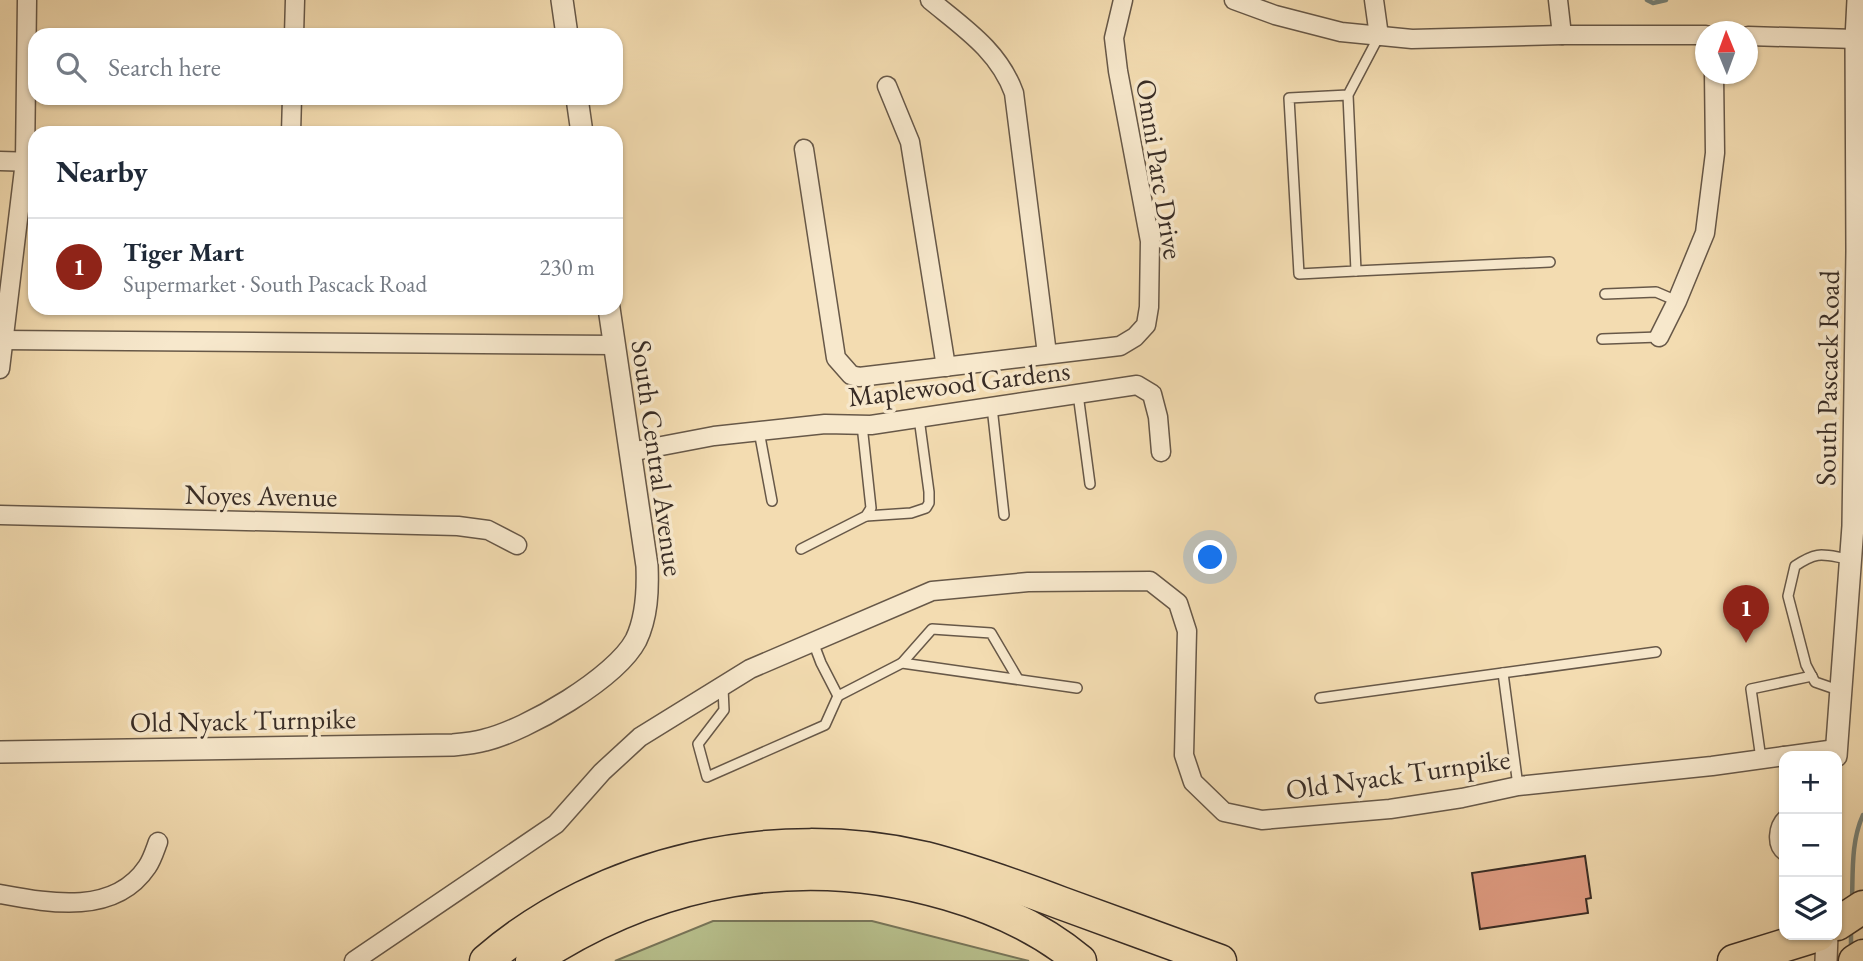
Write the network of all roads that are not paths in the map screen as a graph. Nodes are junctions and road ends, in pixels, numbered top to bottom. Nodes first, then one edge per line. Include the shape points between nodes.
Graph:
1 (27, 0) edge
2 (295, 0) edge
3 (562, 0) edge
4 (930, 0) edge
5 (1123, 0) edge
6 (1234, 0) edge
7 (1374, 0) edge
8 (1558, 0) edge
9 (1858, 1) edge
10 (294, 28) edge
11 (566, 28) edge
12 (1562, 35) junction
13 (1695, 35) edge
14 (1379, 36) junction
15 (1758, 36) edge
16 (1856, 38) junction
17 (28, 54) edge
18 (1714, 84) edge
19 (887, 86) dead end
20 (1348, 95) junction
21 (29, 105) edge
22 (292, 105) edge
23 (578, 105) edge
24 (29, 126) edge
25 (291, 126) edge
26 (581, 126) edge
27 (804, 149) dead end
28 (0, 161) edge
29 (28, 162) edge
30 (28, 175) edge
31 (1550, 262) dead end
32 (1356, 271) junction
33 (1605, 294) dead end
34 (1678, 301) junction
35 (610, 315) edge
36 (1659, 337) joint
37 (2, 340) edge
38 (1602, 340) dead end
39 (614, 345) junction
40 (1047, 354) junction
41 (946, 367) junction
42 (0, 369) edge
43 (1079, 394) junction
44 (992, 407) junction
45 (919, 418) junction
46 (862, 425) junction
47 (759, 431) junction
48 (630, 452) junction
49 (1161, 452) dead end
50 (1090, 484) dead end
51 (1858, 485) edge
52 (772, 501) dead end
53 (0, 515) edge
54 (1004, 515) dead end
55 (866, 516) junction
56 (517, 545) dead end
57 (802, 549) dead end
58 (1851, 559) junction
59 (813, 642) junction
60 (1656, 652) dead end
61 (902, 663) junction
62 (1503, 673) junction
63 (1812, 676) junction
64 (1018, 678) junction
65 (723, 688) junction
66 (1077, 688) dead end
67 (1842, 691) junction
68 (838, 696) junction
69 (1320, 698) dead end
70 (486, 740) joint
71 (1836, 751) edge
72 (0, 752) edge
73 (1779, 757) edge
74 (1761, 759) junction
75 (1518, 786) junction
76 (1779, 820) edge
77 (158, 842) dead end
78 (1779, 853) edge
79 (0, 894) edge
80 (1863, 907) edge
81 (1842, 921) edge
82 (1803, 940) edge
83 (1810, 940) edge
84 (1827, 940) edge
85 (1863, 956) edge
86 (354, 961) edge
87 (485, 961) edge
88 (532, 961) edge
89 (1080, 961) edge
90 (1220, 961) edge
91 (1735, 961) edge
92 (1773, 961) edge
93 (1826, 961) edge
94 (1855, 961) edge

1 - 17 street
2 - 10 street
3 - 11 street
4 - 40 street via 993,55 1014,93
5 - 40 street, Omni Parc Drive via 1114,37 1150,241 1146,325 1120,346
6 - 14 street via 1341,32
7 - 14 street
8 - 12 street
9 - 16 street, South Pascack Road
12 - 13 street
12 - 14 street
14 - 20 lane
15 - 16 street
16 - 51 street, South Pascack Road
18 - 34 street via 1715,153 1705,233
19 - 41 street via 910,142
20 - 32 lane
20 - 32 lane via 1289,98 1299,274
21 - 24 street
22 - 25 street
23 - 26 street
27 - 41 street, Omni Parc Drive via 836,358 841,366 859,377
28 - 29 street
30 - 37 street
31 - 32 lane
33 - 34 lane via 1656,292
34 - 36 street
35 - 39 street, South Central Avenue
36 - 38 lane
37 - 39 street
37 - 42 street
39 - 48 street, South Central Avenue
40 - 41 street, Omni Parc Drive
43 - 44 street, Maplewood Gardens
43 - 49 street, Maplewood Gardens via 1137,385 1152,394
43 - 50 lane
44 - 45 street, Maplewood Gardens
44 - 54 lane
45 - 46 street, Maplewood Gardens
45 - 55 lane via 929,503 911,513
46 - 47 street, Maplewood Gardens
46 - 55 lane via 871,508
47 - 48 street, Maplewood Gardens
47 - 52 lane
48 - 70 street, South Central Avenue via 648,590 636,640 619,662 590,686 551,711
51 - 58 street, South Pascack Road
53 - 56 street, Noyes Avenue via 458,526 488,530
55 - 57 lane
58 - 63 lane via 1819,554 1795,566 1788,596
58 - 67 street, South Pascack Road
59 - 65 street, Old Nyack Turnpike via 750,669
59 - 68 lane
59 - 75 street, Old Nyack Turnpike via 932,591 1028,582 1150,581 1178,603 1186,631 1184,755 1193,782 1224,812 1262,820 1390,809
60 - 62 lane
61 - 64 lane
61 - 64 lane via 932,629 992,633
61 - 68 lane
62 - 69 lane
62 - 75 lane
63 - 67 lane via 1815,682
63 - 74 lane via 1752,689
64 - 66 lane
65 - 68 lane via 724,710 698,744 707,777 825,725
65 - 86 street, Old Nyack Turnpike via 640,737 556,824
67 - 71 street, South Pascack Road
70 - 72 street, Old Nyack Turnpike via 453,745
73 - 74 street, Old Nyack Turnpike
74 - 75 street, Old Nyack Turnpike
76 - 78 lane via 1775,843
77 - 79 street via 147,867 125,890 99,900 70,904
80 - 81 highway
82 - 91 highway
83 - 92 highway
84 - 93 street
85 - 94 highway
87 - 90 highway via 562,909 641,873 724,853 808,845 866,848 949,865
88 - 89 highway via 601,921 674,893 754,876 810,873 891,880 962,898 1032,928

